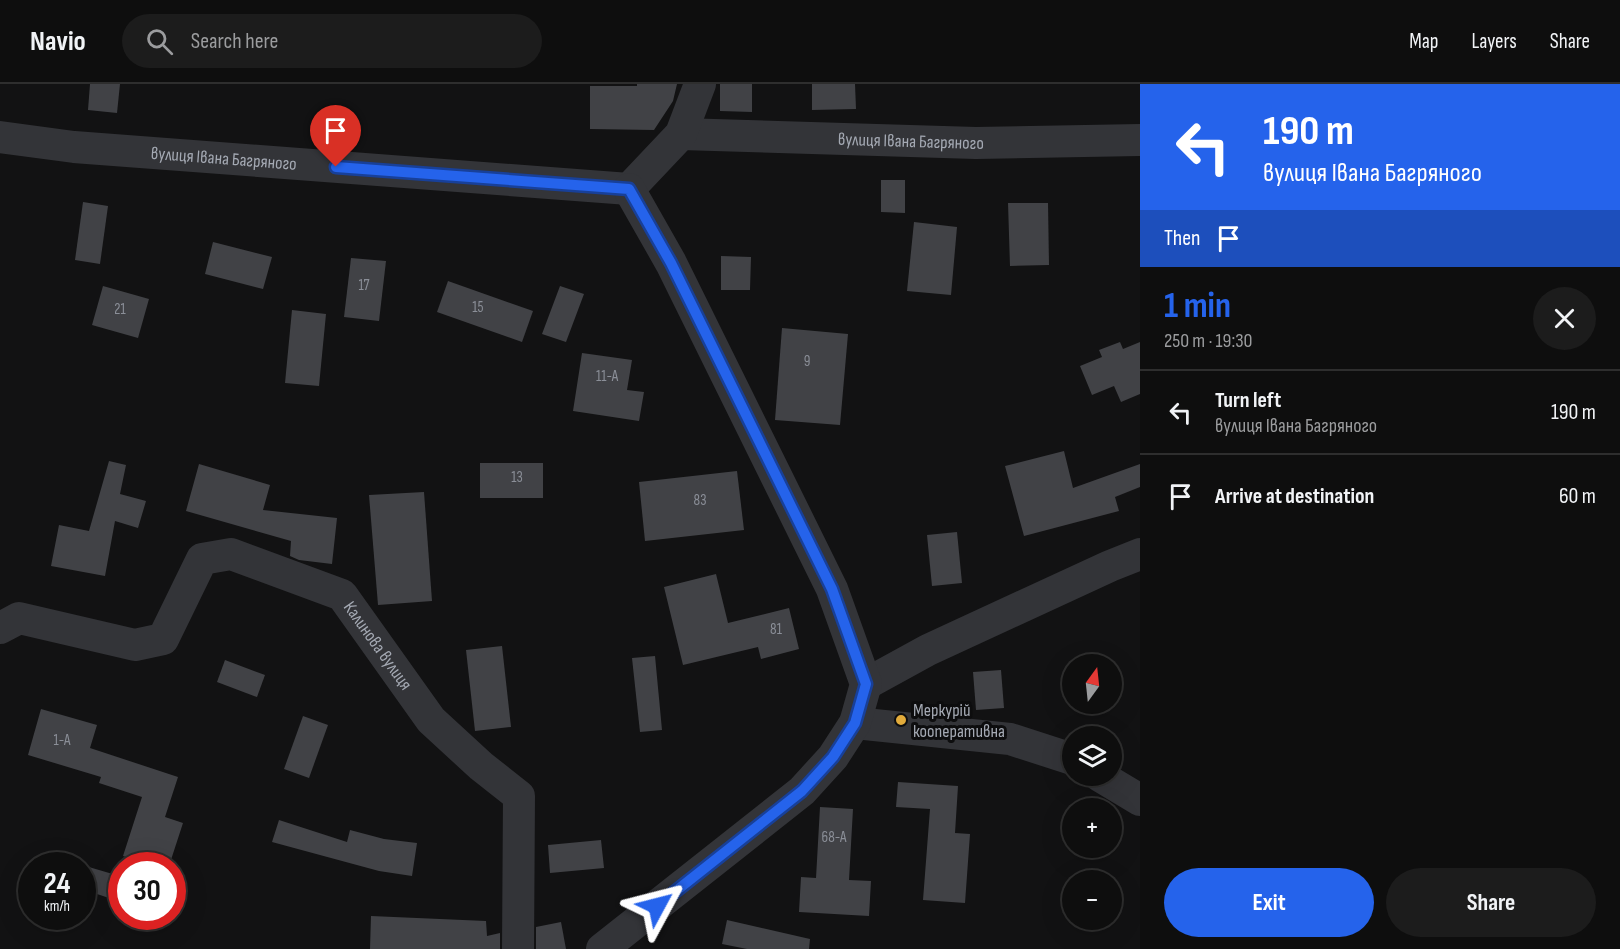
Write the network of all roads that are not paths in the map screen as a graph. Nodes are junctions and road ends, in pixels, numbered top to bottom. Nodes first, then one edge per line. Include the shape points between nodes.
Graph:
1 (700, 84) edge
2 (681, 134) junction
3 (0, 138) edge
4 (1140, 140) edge
5 (629, 189) junction
6 (1140, 554) edge
7 (0, 628) edge
8 (866, 684) junction
9 (855, 723) junction
10 (1062, 756) edge
11 (1117, 786) edge
12 (1140, 800) edge
13 (518, 949) edge
14 (602, 949) edge

1 - 2 street
2 - 4 street, вулиця Івана Багряного via 976,143
2 - 5 street
3 - 5 street, вулиця Івана Багряного
5 - 8 street via 671,263 832,589
6 - 8 street via 939,645
7 - 13 street, Калинова вулиця via 19,618 135,645 163,639 202,559 231,554 342,595 431,720 519,796
8 - 9 street
9 - 10 street via 1010,739
9 - 14 street via 833,757 802,791
11 - 12 street

